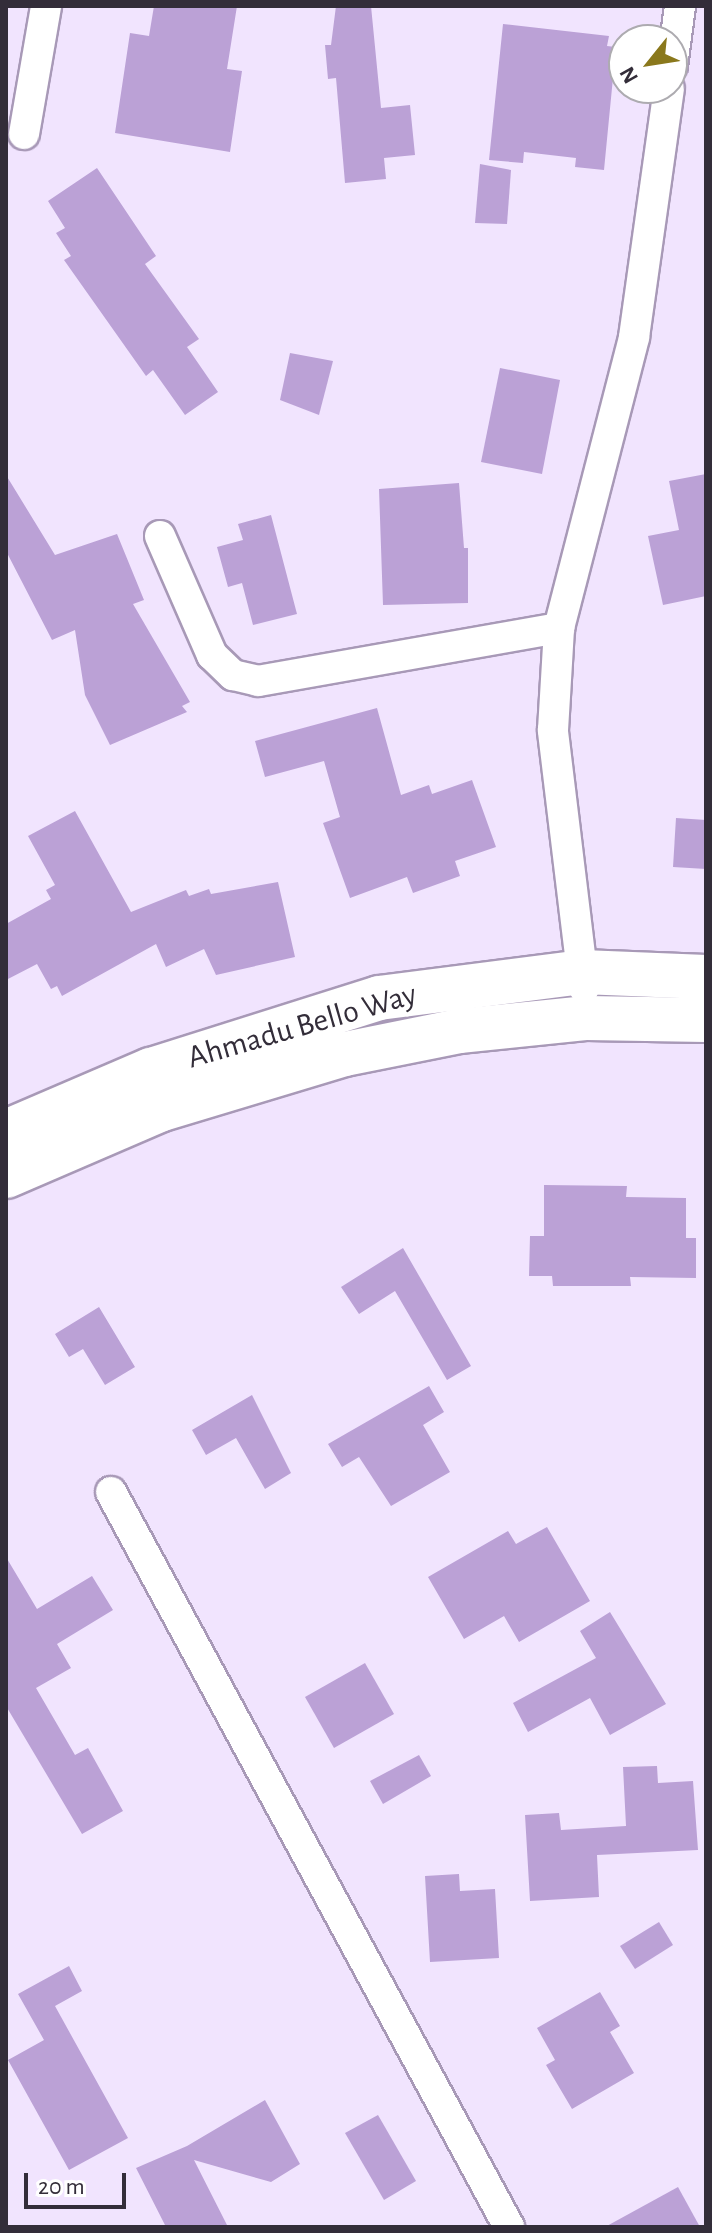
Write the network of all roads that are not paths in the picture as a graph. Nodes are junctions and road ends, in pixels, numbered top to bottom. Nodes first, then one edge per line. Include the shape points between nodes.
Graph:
1 (46, 6) edge
2 (667, 104) edge
3 (24, 134) dead end
4 (160, 536) dead end
5 (559, 628) junction
6 (582, 972) junction
7 (706, 977) edge
8 (587, 1018) junction
9 (706, 1020) edge
10 (6, 1132) edge
11 (6, 1176) edge
12 (111, 1492) dead end
13 (500, 2224) edge

1 - 3 street
2 - 5 street via 634,337
4 - 5 street via 212,655 233,675 258,681
5 - 6 street via 553,730
6 - 7 main road, Ahmadu Bello Way
6 - 8 street
6 - 10 main road, Ahmadu Bello Way via 379,998 151,1070
8 - 9 main road, Ahmadu Bello Way
8 - 11 main road, Ahmadu Bello Way via 459,1031 330,1058 159,1110
12 - 13 street

